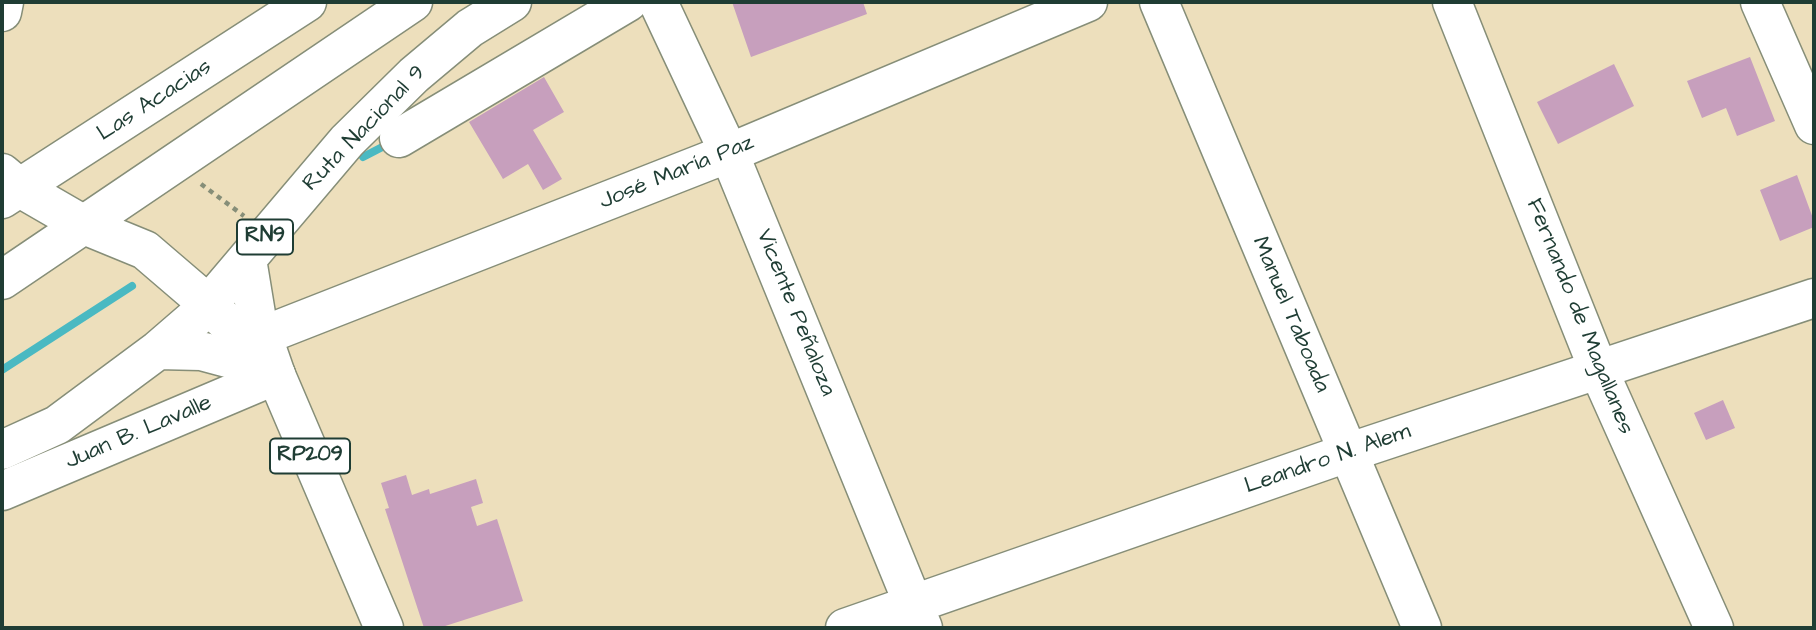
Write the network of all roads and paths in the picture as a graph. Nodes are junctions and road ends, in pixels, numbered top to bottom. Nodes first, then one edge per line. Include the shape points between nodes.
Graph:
1 (4, 2) edge
2 (307, 2) edge
3 (413, 2) edge
4 (512, 2) edge
5 (628, 2) edge
6 (658, 2) edge
7 (1088, 2) edge
8 (1160, 2) edge
9 (1452, 2) edge
10 (1760, 2) edge
11 (2, 12) edge
12 (1814, 125) edge
13 (399, 138) dead end
14 (729, 153) junction
15 (174, 164) junction
16 (8, 187) edge
17 (84, 225) junction
18 (257, 247) junction
19 (2, 281) edge
20 (1814, 298) edge
21 (208, 304) junction
22 (262, 336) junction
23 (158, 349) junction
24 (1599, 371) junction
25 (276, 375) junction
26 (2, 450) edge
27 (1347, 453) junction
28 (2, 491) edge
29 (919, 617) edge
30 (384, 628) edge
31 (845, 628) edge
32 (1422, 628) edge
33 (1714, 628) edge

1 - 11 main road
2 - 16 main road, Las Acacias
3 - 15 main road
4 - 18 main road, Ruta Nacional 9 / RN9 via 470,28 414,75 346,141
5 - 13 main road
6 - 14 main road, Vicente Peñaloza
7 - 14 main road, José María Paz
8 - 27 main road, Manuel Taboada
9 - 24 main road, Fernando de Magallanes
10 - 12 main road
14 - 22 main road, José María Paz
14 - 29 main road, Vicente Peñaloza
15 - 17 main road
15 - 18 path via 240,212
16 - 17 main road
17 - 19 main road
17 - 21 main road via 145,250
18 - 21 main road, Ruta Nacional 9 / RN9
18 - 22 main road via 257,320
20 - 24 main road, Leandro N. Alem
21 - 23 main road, Ruta Nacional 9 / RN9
21 - 25 main road, RP209
22 - 25 main road
23 - 25 main road via 201,351
23 - 26 main road, Ruta Nacional 9 / RN9 via 57,425
24 - 27 main road, Leandro N. Alem
24 - 33 main road, Fernando de Magallanes
25 - 28 main road, Juan B. Lavalle
25 - 30 main road, RP209
27 - 29 main road, Leandro N. Alem
27 - 32 main road, Manuel Taboada
29 - 31 main road, Leandro N. Alem

